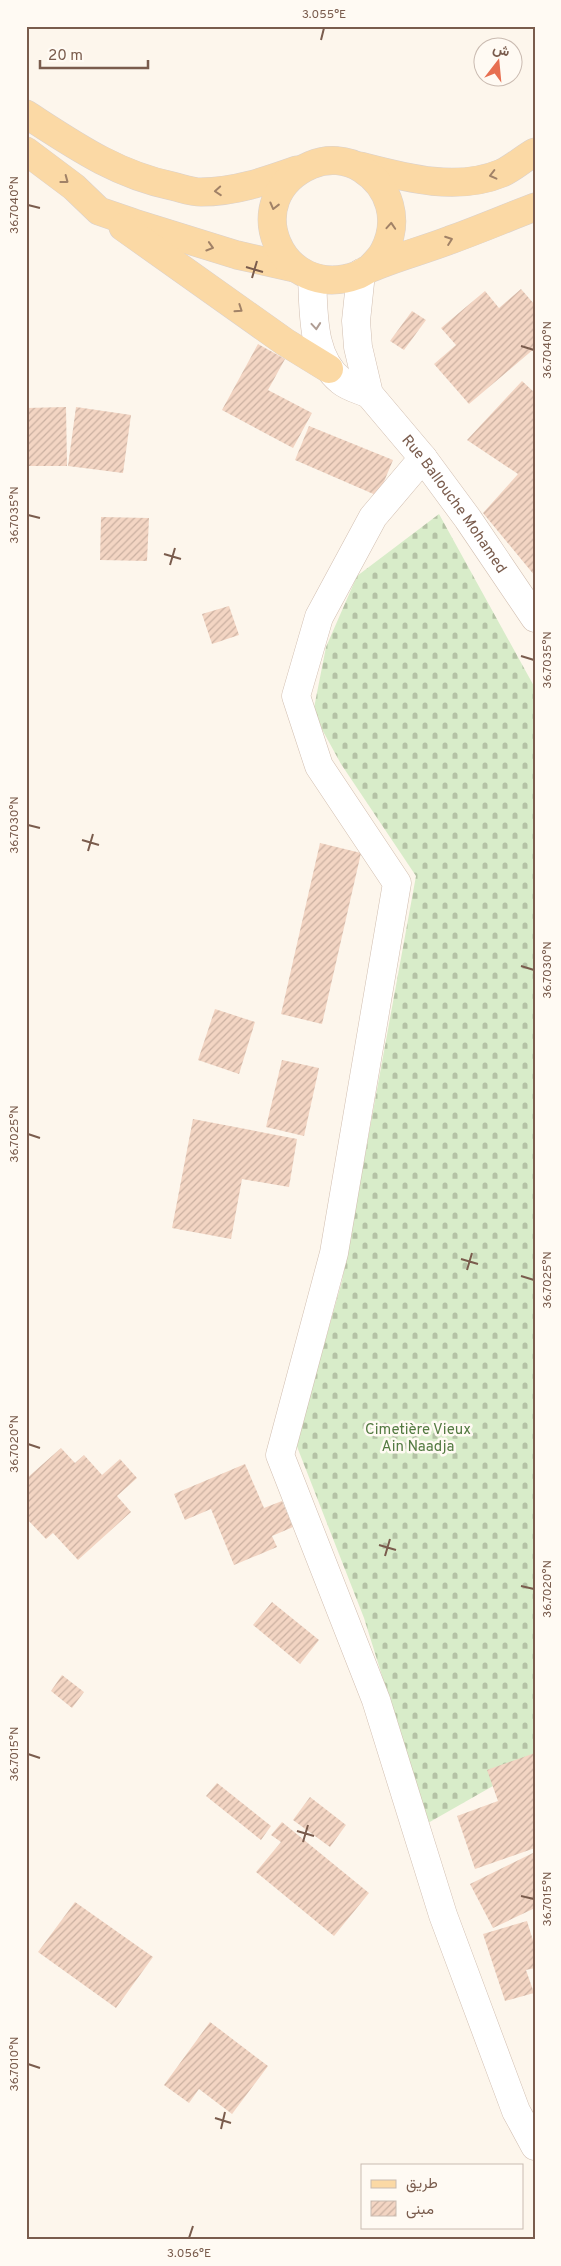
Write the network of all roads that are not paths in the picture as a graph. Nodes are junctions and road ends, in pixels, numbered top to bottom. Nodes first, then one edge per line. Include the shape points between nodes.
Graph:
1 (26, 114) edge
2 (26, 151) edge
3 (535, 152) edge
4 (356, 165) junction
5 (299, 170) junction
6 (535, 207) edge
7 (99, 210) junction
8 (366, 271) junction
9 (303, 273) junction
10 (329, 369) junction
11 (369, 394) junction
12 (423, 458) junction
13 (535, 618) edge
14 (535, 2146) edge

5 -> 1 main road via 240,188 200,192 131,174 100,161
2 -> 7 main road
3 -> 4 main road via 502,173 464,182 425,181
4 - 5 main road via 336,160 317,162
8 -> 4 main road via 384,252 391,234 392,213 386,193 378,182
5 -> 9 main road via 285,182 275,199 272,218 274,237 282,254
8 -> 6 main road
7 -> 9 main road via 237,256
7 -> 10 main road via 197,281
8 - 9 main road via 337,280
8 - 11 street via 356,321 358,347
9 -> 10 street via 317,342
10 - 11 street via 342,382
11 - 12 street, Rue Ballouche Mohamed
12 - 13 street, Rue Ballouche Mohamed
12 - 14 street via 373,517 319,617 296,696 319,766 397,883 334,1252 280,1455 376,1700 443,1915 516,2111

